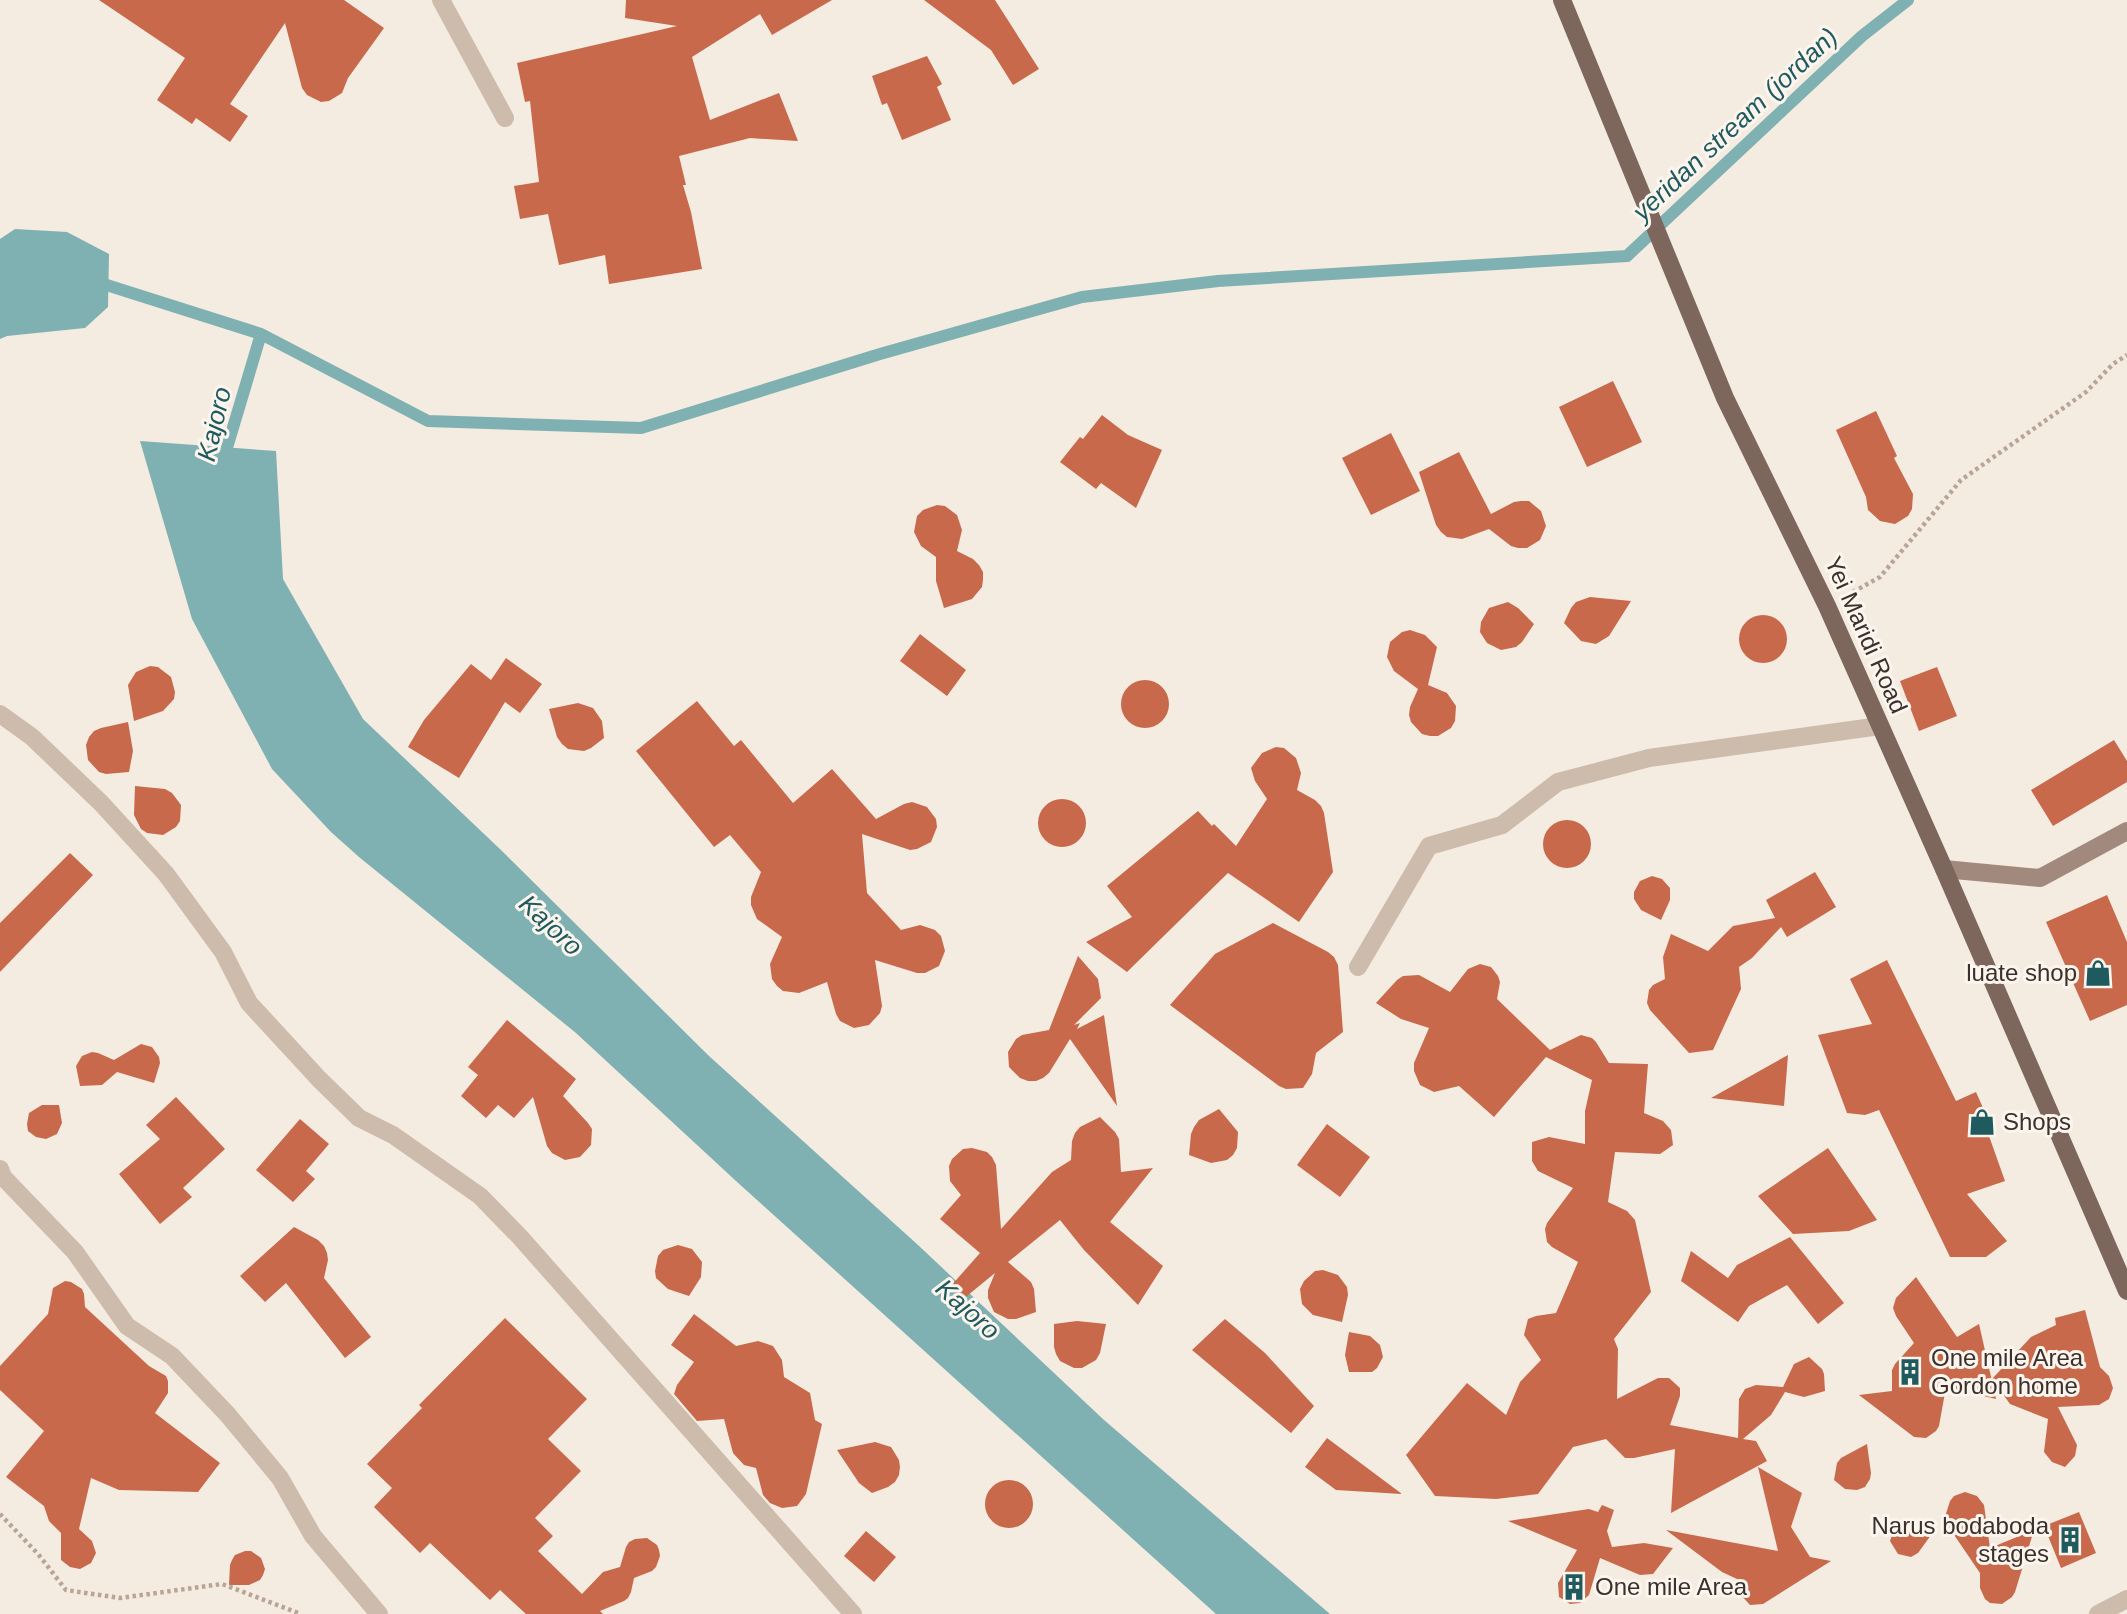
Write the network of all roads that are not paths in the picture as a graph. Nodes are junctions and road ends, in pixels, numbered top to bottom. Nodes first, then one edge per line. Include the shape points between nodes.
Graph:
1 (441, 0) edge
2 (1563, 0) edge
3 (505, 118) dead end
4 (0, 714) edge
5 (1880, 726) junction
6 (2127, 831) edge
7 (1944, 869) junction
8 (1358, 967) dead end
9 (0, 1169) edge
10 (2127, 1290) edge
11 (2127, 1600) edge
12 (379, 1614) edge
13 (853, 1614) edge
14 (2098, 1614) edge

1 - 3 street
2 - 5 main road, Yei Maridi Road via 1725,398
4 - 13 street via 32,737 101,803 166,874 223,952 248,1003 319,1079 359,1118 393,1135 480,1196
5 - 7 main road, Yei Maridi Road
5 - 8 street via 1649,758 1558,782 1503,825 1429,846
6 - 7 street via 2040,878
7 - 10 main road, Yei Maridi Road
9 - 12 street via 75,1252 127,1326 172,1356 228,1415 280,1478 313,1536
11 - 14 street

